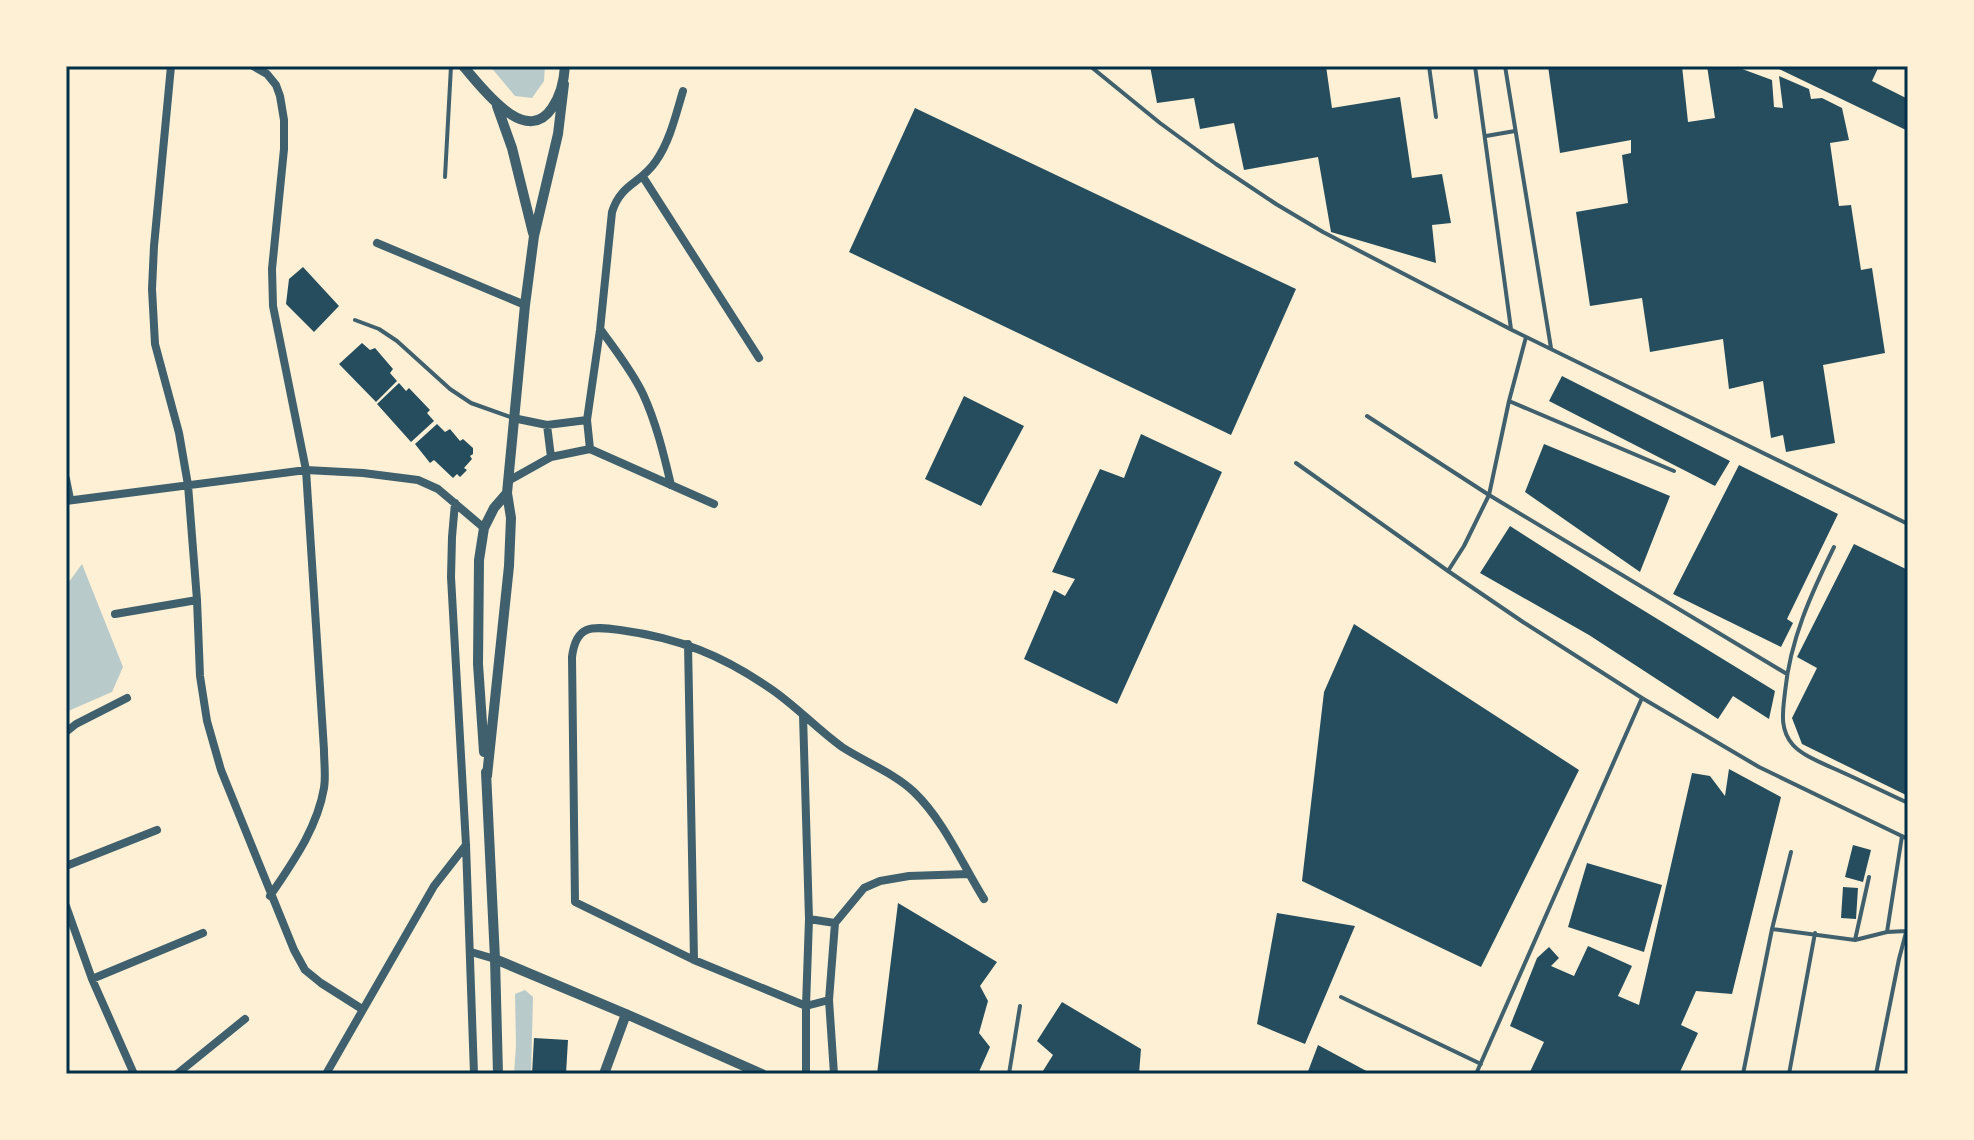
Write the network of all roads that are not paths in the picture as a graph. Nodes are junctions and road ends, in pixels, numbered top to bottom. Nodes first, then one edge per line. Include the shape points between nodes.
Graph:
1 (171, 66) edge
2 (253, 66) edge
3 (451, 66) edge
4 (463, 66) edge
5 (565, 66) edge
6 (1090, 66) edge
7 (1429, 66) edge
8 (1475, 66) edge
9 (1505, 66) edge
10 (564, 84) junction
11 (683, 91) dead end
12 (496, 104) junction
13 (1436, 117) dead end
14 (1515, 131) junction
15 (1485, 137) junction
16 (445, 177) dead end
17 (643, 177) junction
18 (534, 236) junction
19 (377, 243) dead end
20 (525, 305) junction
21 (355, 320) dead end
22 (600, 330) junction
23 (1512, 330) junction
24 (1526, 337) junction
25 (1551, 348) junction
26 (759, 358) dead end
27 (1509, 401) junction
28 (1367, 416) dead end
29 (513, 418) junction
30 (587, 420) junction
31 (547, 425) junction
32 (590, 449) junction
33 (551, 457) junction
34 (1296, 463) dead end
35 (306, 470) junction
36 (1674, 471) dead end
37 (66, 479) edge
38 (188, 485) junction
39 (671, 485) junction
40 (507, 487) junction
41 (1489, 495) junction
42 (68, 500) edge
43 (455, 503) junction
44 (714, 504) dead end
45 (1908, 524) edge
46 (484, 528) junction
47 (1834, 547) dead end
48 (1448, 571) junction
49 (197, 600) junction
50 (115, 614) dead end
51 (688, 644) junction
52 (1787, 674) junction
53 (127, 698) dead end
54 (1642, 698) junction
55 (803, 715) junction
56 (66, 732) edge
57 (487, 776) junction
58 (1908, 803) edge
59 (157, 830) dead end
60 (1902, 836) junction
61 (1908, 839) edge
62 (466, 845) junction
63 (1791, 852) dead end
64 (66, 866) edge
65 (968, 874) junction
66 (1869, 877) dead end
67 (270, 896) junction
68 (984, 899) dead end
69 (66, 906) edge
70 (809, 919) junction
71 (835, 923) junction
72 (1772, 929) junction
73 (1908, 929) edge
74 (1887, 932) junction
75 (203, 933) dead end
76 (1815, 933) junction
77 (70, 934) edge
78 (1855, 940) junction
79 (471, 952) junction
80 (495, 959) junction
81 (694, 960) junction
82 (92, 979) junction
83 (1341, 997) dead end
84 (829, 1000) junction
85 (806, 1006) junction
86 (1020, 1006) dead end
87 (362, 1009) junction
88 (626, 1014) junction
89 (245, 1019) dead end
90 (1481, 1064) junction
91 (134, 1074) edge
92 (177, 1074) edge
93 (326, 1074) edge
94 (474, 1074) edge
95 (498, 1074) edge
96 (604, 1074) edge
97 (762, 1074) edge
98 (806, 1074) edge
99 (834, 1074) edge
100 (1009, 1074) edge
101 (1476, 1074) edge
102 (1743, 1074) edge
103 (1789, 1074) edge
104 (1876, 1074) edge

1 - 38 street via 152,289 155,344
2 - 35 street via 276,85 284,120 273,306
3 - 16 lane
4 - 12 street
5 - 10 street
6 - 23 lane via 1160,123 1276,204
7 - 13 lane
8 - 15 lane
9 - 14 lane
10 - 12 street via 545,117 536,121 515,117
10 - 18 street
11 - 17 street via 664,146
12 - 18 street
14 - 15 lane
14 - 25 lane
15 - 23 lane
17 - 22 street via 616,198 612,212
17 - 26 street
18 - 20 street
19 - 20 street
20 - 29 street
21 - 29 lane via 397,341 471,403
22 - 30 street
22 - 39 street via 643,395
23 - 24 lane
24 - 25 lane
24 - 27 lane
25 - 45 lane
27 - 36 lane
27 - 41 lane
28 - 41 lane
29 - 31 street
29 - 40 street
30 - 31 street
30 - 32 street
31 - 33 street
32 - 33 street
32 - 39 street
33 - 40 street
34 - 48 lane
35 - 38 street
35 - 43 street via 418,480
35 - 67 street via 324,787 308,836
37 - 42 street
38 - 42 street
38 - 49 street
39 - 44 street
40 - 46 street
40 - 57 street via 509,566
41 - 48 lane
41 - 52 lane
43 - 46 street
43 - 62 street via 451,577
46 - 57 street via 478,664
47 - 52 lane via 1797,630
48 - 54 lane
49 - 50 street
49 - 67 street via 207,721
51 - 55 street via 773,690
51 - 81 street
51 - 81 street via 609,629 578,635 572,657 575,902
52 - 58 lane via 1782,719 1795,747
53 - 56 street
54 - 60 lane via 1759,767
54 - 90 lane
55 - 65 street via 912,790 947,835
55 - 70 street
57 - 80 street
59 - 64 street
60 - 61 lane
60 - 74 lane
62 - 79 street
62 - 87 street via 434,886
63 - 72 lane
65 - 68 street
65 - 71 street via 880,881 864,888
66 - 78 lane
67 - 87 street via 305,970
69 - 77 street
70 - 71 street
70 - 85 street
71 - 84 street
72 - 76 lane
72 - 102 lane
73 - 74 lane
73 - 104 lane
74 - 78 lane
75 - 82 street
76 - 78 lane
76 - 103 lane
77 - 82 street
79 - 80 street
79 - 94 street
80 - 88 street
80 - 95 street
81 - 85 street
82 - 91 street
83 - 90 lane
84 - 85 street
84 - 99 street
85 - 98 street
86 - 100 lane
87 - 93 street
88 - 96 street
88 - 97 street
89 - 92 street
90 - 101 lane

